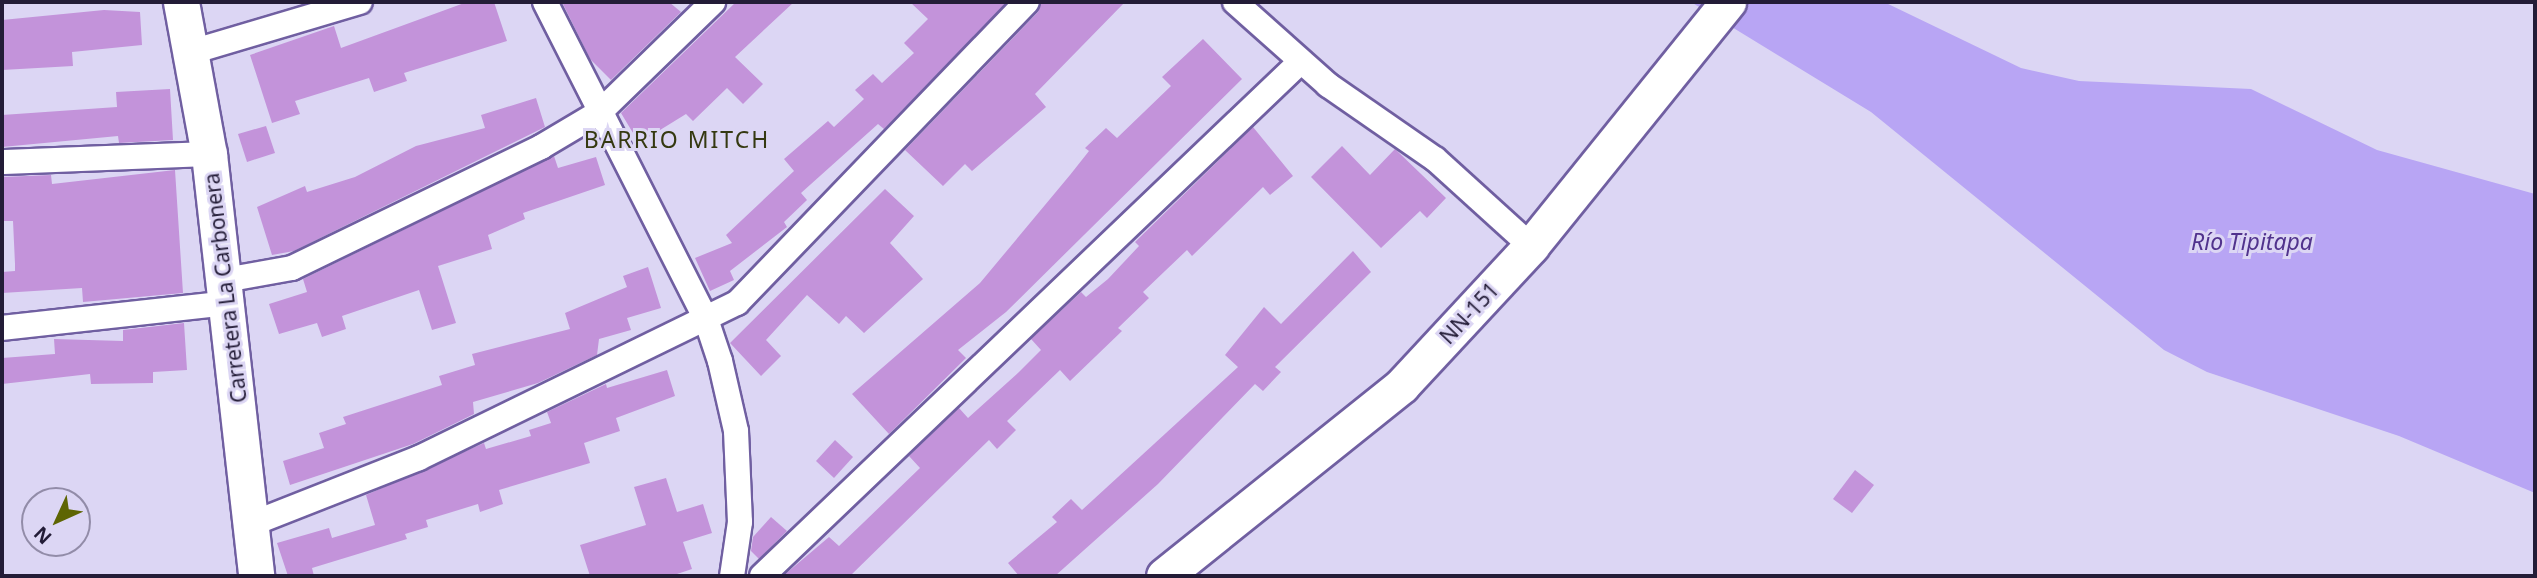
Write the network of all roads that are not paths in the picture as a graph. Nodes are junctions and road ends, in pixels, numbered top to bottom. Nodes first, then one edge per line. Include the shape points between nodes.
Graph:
1 (181, 2) edge
2 (360, 2) edge
3 (545, 2) edge
4 (713, 2) edge
5 (1027, 2) edge
6 (1235, 2) edge
7 (1728, 2) edge
8 (191, 52) junction
9 (1300, 62) junction
10 (600, 112) junction
11 (209, 154) junction
12 (2, 162) edge
13 (1531, 246) junction
14 (226, 292) junction
15 (707, 322) junction
16 (2, 328) edge
17 (254, 523) junction
18 (256, 576) edge
19 (732, 576) edge
20 (762, 576) edge
21 (1164, 576) edge

1 - 8 street, Carretera La Carbonera
2 - 8 street
3 - 10 street
4 - 10 street
5 - 15 street via 737,303
6 - 9 street
7 - 13 street, NN-151 / NN-151
8 - 11 street, Carretera La Carbonera
9 - 13 street via 1435,159
9 - 20 street
10 - 14 street via 541,147 292,268
10 - 15 street
11 - 12 street
11 - 14 street, Carretera La Carbonera
13 - 21 street, NN-151 / NN-151 via 1402,385
14 - 16 street
14 - 17 street, Carretera La Carbonera
15 - 17 street via 566,383 419,458
15 - 19 street via 736,431 740,522
17 - 18 street, Carretera La Carbonera

